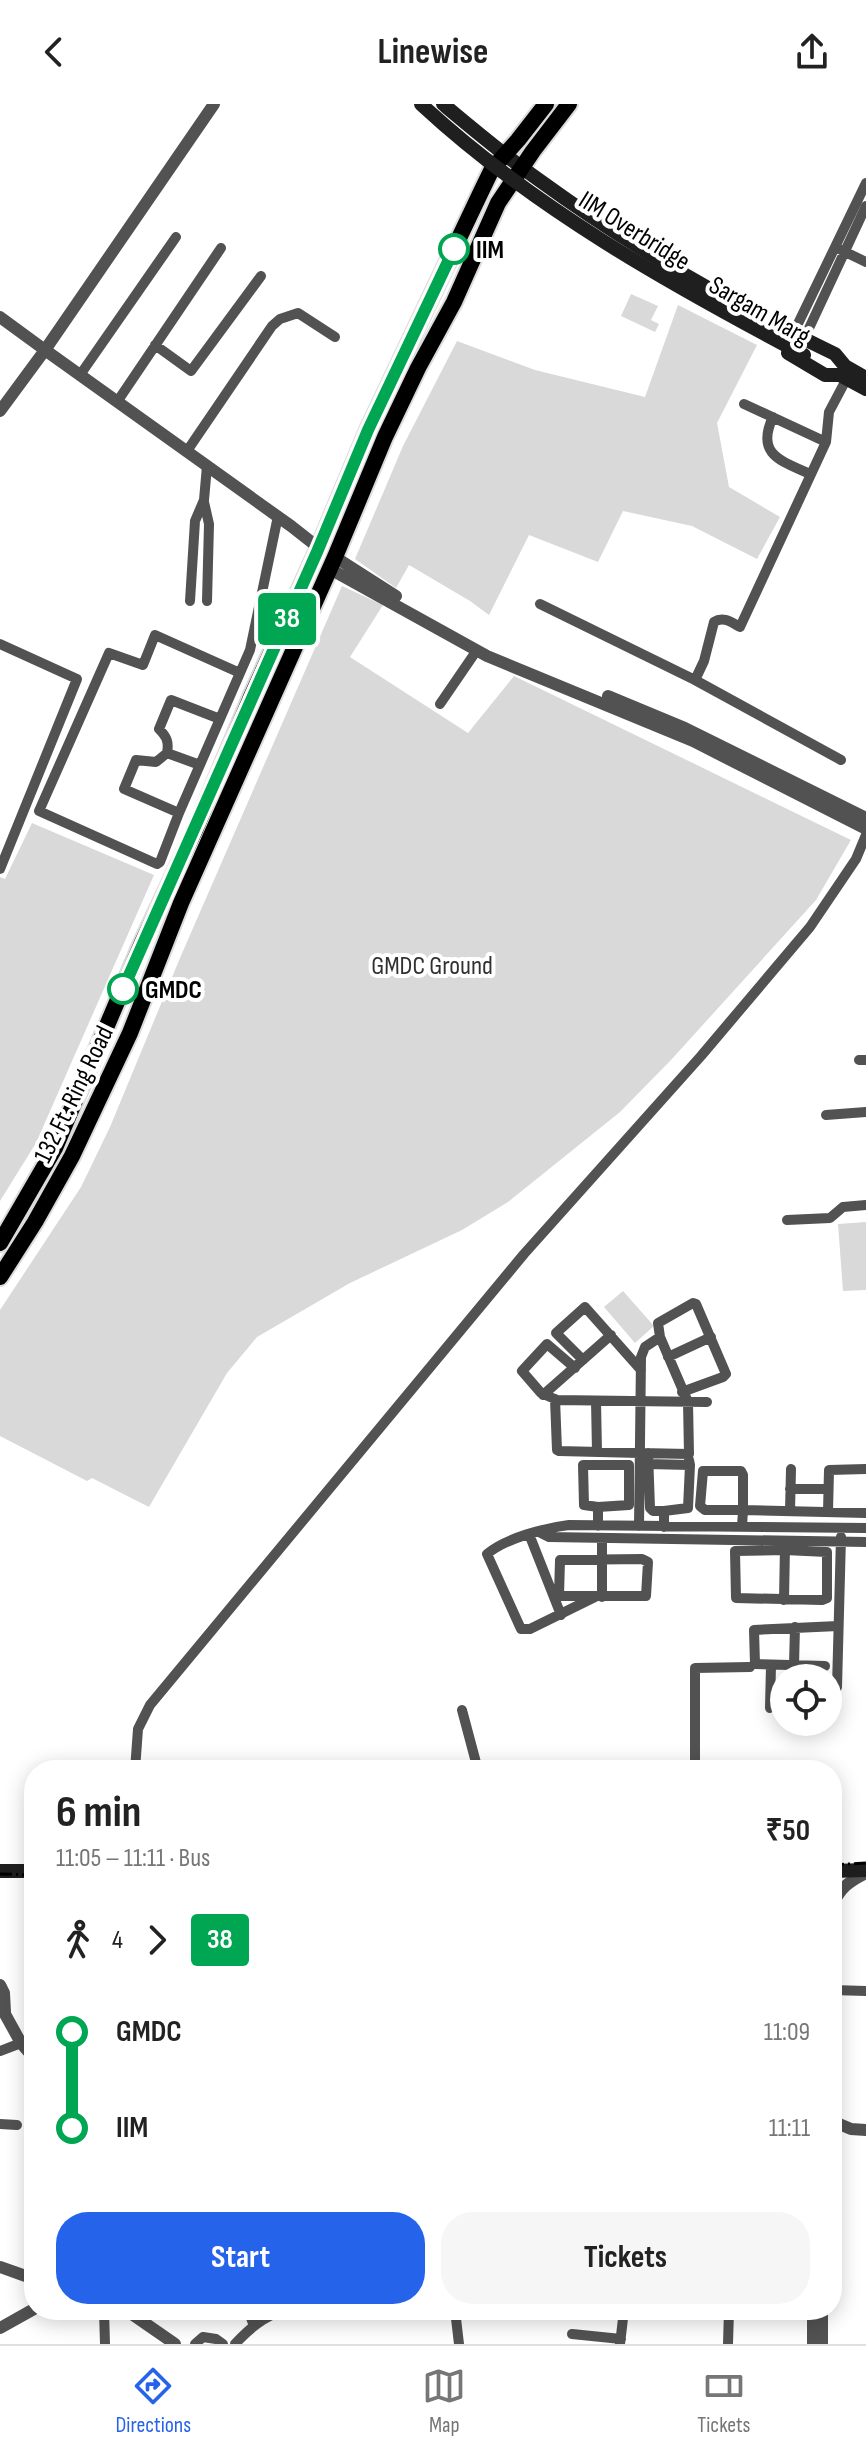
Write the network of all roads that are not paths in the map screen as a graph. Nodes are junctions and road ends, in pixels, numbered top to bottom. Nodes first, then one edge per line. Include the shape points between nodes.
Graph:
1 (214, 104) edge
2 (412, 104) edge
3 (421, 104) edge
4 (430, 104) edge
5 (443, 104) edge
6 (546, 104) edge
7 (569, 104) edge
8 (504, 154) junction
9 (492, 169) junction
10 (523, 169) junction
11 (866, 183) edge
12 (513, 184) junction
13 (866, 206) edge
14 (176, 237) dead end
15 (221, 248) dead end
16 (840, 249) junction
17 (866, 262) edge
18 (261, 276) dead end
19 (0, 317) edge
20 (335, 337) dead end
21 (801, 343) junction
22 (155, 345) junction
23 (45, 350) junction
24 (844, 373) junction
25 (80, 375) junction
26 (866, 378) edge
27 (866, 389) edge
28 (117, 402) junction
29 (744, 404) dead end
30 (0, 411) edge
31 (773, 417) junction
32 (826, 442) junction
33 (187, 451) junction
34 (207, 466) junction
35 (810, 474) junction
36 (204, 500) junction
37 (278, 516) junction
38 (319, 548) junction
39 (332, 563) junction
40 (190, 601) dead end
41 (207, 601) dead end
42 (540, 604) dead end
43 (0, 644) edge
44 (477, 650) junction
45 (240, 673) junction
46 (695, 680) junction
47 (440, 704) dead end
48 (220, 719) junction
49 (167, 753) junction
50 (841, 760) dead end
51 (200, 765) junction
52 (179, 813) junction
53 (866, 818) edge
54 (866, 829) edge
55 (866, 835) edge
56 (0, 869) edge
57 (866, 1112) edge
58 (826, 1115) dead end
59 (866, 1205) edge
60 (787, 1220) dead end
61 (0, 1243) edge
62 (0, 1277) edge
63 (611, 1335) junction
64 (660, 1337) junction
65 (711, 1337) junction
66 (668, 1357) junction
67 (579, 1364) junction
68 (641, 1370) junction
69 (543, 1395) junction
70 (685, 1397) junction
71 (555, 1399) junction
72 (596, 1401) junction
73 (707, 1402) dead end
74 (640, 1403) junction
75 (572, 1451) junction
76 (597, 1452) junction
77 (645, 1456) junction
78 (690, 1460) junction
79 (583, 1465) junction
80 (791, 1469) dead end
81 (866, 1469) edge
82 (790, 1489) junction
83 (828, 1489) junction
84 (598, 1507) junction
85 (743, 1510) junction
86 (664, 1511) junction
87 (790, 1511) junction
88 (828, 1512) junction
89 (866, 1513) edge
90 (598, 1526) junction
91 (639, 1526) junction
92 (664, 1527) junction
93 (742, 1527) junction
94 (841, 1528) junction
95 (866, 1528) edge
96 (541, 1533) junction
97 (529, 1534) junction
98 (602, 1538) junction
99 (841, 1542) junction
100 (866, 1542) edge
101 (744, 1545) junction
102 (785, 1545) junction
103 (602, 1560) junction
104 (598, 1597) junction
105 (784, 1600) junction
106 (561, 1615) junction
107 (838, 1626) junction
108 (795, 1627) junction
109 (794, 1664) edge
110 (837, 1664) edge
111 (770, 1665) edge
112 (750, 1667) dead end
113 (462, 1710) dead end
114 (136, 1760) edge
115 (475, 1760) edge
116 (695, 1760) edge
117 (842, 1861) edge
118 (866, 1861) edge
119 (0, 1871) edge
120 (24, 1871) edge
121 (842, 1871) edge
122 (866, 1872) edge
123 (0, 1880) edge
124 (24, 1881) edge
125 (842, 1887) edge
126 (0, 1985) edge
127 (842, 1990) edge
128 (866, 1991) edge
129 (3, 2009) edge
130 (21, 2043) junction
131 (24, 2046) edge
132 (0, 2051) edge
133 (0, 2124) edge
134 (17, 2125) dead end
135 (842, 2125) edge
136 (866, 2130) edge
137 (0, 2267) edge
138 (24, 2275) edge
139 (24, 2315) edge
140 (104, 2320) edge
141 (140, 2320) edge
142 (252, 2320) edge
143 (262, 2320) edge
144 (456, 2320) edge
145 (623, 2320) edge
146 (729, 2320) edge
147 (813, 2320) edge
148 (822, 2320) edge
149 (254, 2326) junction
150 (0, 2328) edge
151 (572, 2334) dead end
152 (621, 2342) edge
153 (105, 2344) edge
154 (175, 2344) edge
155 (195, 2344) edge
156 (223, 2344) edge
157 (235, 2344) edge
158 (459, 2344) edge
159 (728, 2344) edge
160 (813, 2344) edge
161 (822, 2344) edge

1 - 23 street
2 - 9 main road, Sargam Marg
3 - 21 main road, IIM Overbridge, bridge via 507,175 601,240 747,325
4 - 21 main road, IIM Overbridge via 510,170 605,233
5 - 8 main road, Sargam Marg
6 - 8 main road, 132 Ft. Ring Road
7 - 10 main road, 132 Ft. Ring Road
8 - 9 main road, 132 Ft. Ring Road
8 - 10 main road, Sargam Marg
9 - 12 main road, Sargam Marg
9 - 38 main road, 132 Ft. Ring Road via 368,430
10 - 12 main road, 132 Ft. Ring Road
10 - 21 main road, Sargam Marg via 600,223
11 - 16 street
12 - 24 main road, Sargam Marg via 598,244 825,375
12 - 39 main road, 132 Ft. Ring Road via 498,203 385,437
13 - 16 street
14 - 25 street
15 - 22 street
16 - 17 street
16 - 21 street
18 - 22 street via 191,371
19 - 23 street
20 - 33 street via 298,313 280,319
21 - 24 main road, IIM Overbridge
22 - 28 street
23 - 25 street
23 - 30 street
24 - 26 main road, Sargam Marg
24 - 27 main road, Sargam Marg
24 - 32 street via 829,412
25 - 28 street
28 - 33 street
29 - 31 street
31 - 32 street
31 - 35 street via 767,437 770,450
32 - 35 street
33 - 34 street
34 - 36 street
34 - 37 street
35 - 46 street via 740,627 724,619 714,622
36 - 40 street via 195,521
36 - 41 street via 209,524
37 - 38 street
37 - 45 street via 250,650
38 - 61 main road, 132 Ft. Ring Road via 55,1148
39 - 44 street
39 - 53 street via 496,652 685,728
39 - 62 main road, 132 Ft. Ring Road via 181,903 130,1033 72,1156
42 - 46 street
43 - 56 street via 77,679
44 - 47 street
44 - 54 street via 693,741
45 - 48 street
45 - 52 street via 155,635 143,665 109,653 39,811 157,864
46 - 50 street
48 - 49 street via 171,700 159,729 166,736
48 - 51 street
49 - 51 street
49 - 52 street via 156,762 136,760 124,789
51 - 52 street
55 - 114 street via 810,927 514,1266 150,1705 138,1729
57 - 58 street
59 - 60 street via 843,1207 830,1218
63 - 67 street
63 - 67 street via 583,1307 556,1334
63 - 68 street
64 - 65 street via 658,1323 695,1303
64 - 66 street
64 - 68 street via 644,1349
65 - 66 street
65 - 70 street via 726,1374
66 - 70 street
67 - 69 street
67 - 69 street via 545,1345 522,1371
68 - 74 street
69 - 71 street
70 - 73 street
70 - 74 street
70 - 78 street
71 - 72 street
71 - 75 street via 555,1447
72 - 74 street
72 - 76 street
74 - 77 street
75 - 76 street
75 - 79 street via 575,1462
76 - 77 street
77 - 78 street
77 - 86 street via 650,1508
77 - 91 street
78 - 86 street via 688,1508
79 - 84 street via 584,1505
79 - 84 street via 630,1466 629,1506
80 - 82 street
81 - 83 street via 831,1469
82 - 83 street
82 - 87 street
83 - 88 street
84 - 90 street
85 - 85 street via 702,1509 701,1473 741,1471
85 - 87 street
85 - 93 street
86 - 92 street
87 - 88 street
88 - 89 street
90 - 91 street
90 - 96 street via 558,1526
91 - 92 street
92 - 93 street
93 - 94 street
94 - 95 street
94 - 99 street
96 - 97 street
96 - 98 street
97 - 106 street
97 - 106 street via 487,1556 521,1629
98 - 101 street
98 - 103 street
99 - 100 street
99 - 102 street
99 - 107 street
101 - 102 street
101 - 105 street via 735,1551 735,1597
102 - 105 street
102 - 105 street via 829,1554 827,1598
103 - 104 street
103 - 104 street via 559,1562 560,1598
103 - 104 street via 647,1561 648,1593
104 - 106 street
107 - 108 street
107 - 110 street
108 - 109 street
108 - 111 street via 754,1630 753,1663
112 - 116 street via 695,1668
113 - 115 street
117 - 118 main road
119 - 120 main road
121 - 122 main road
122 - 125 street
123 - 124 main road
126 - 129 street
127 - 128 street
129 - 130 street
130 - 131 street
130 - 132 street
133 - 134 street
135 - 136 street
137 - 138 street
139 - 150 street
140 - 153 street
141 - 154 street
142 - 149 street
143 - 149 street
144 - 158 street
145 - 152 street
146 - 159 street
147 - 160 street
148 - 161 street
149 - 157 street
151 - 152 street
155 - 156 street via 203,2337

